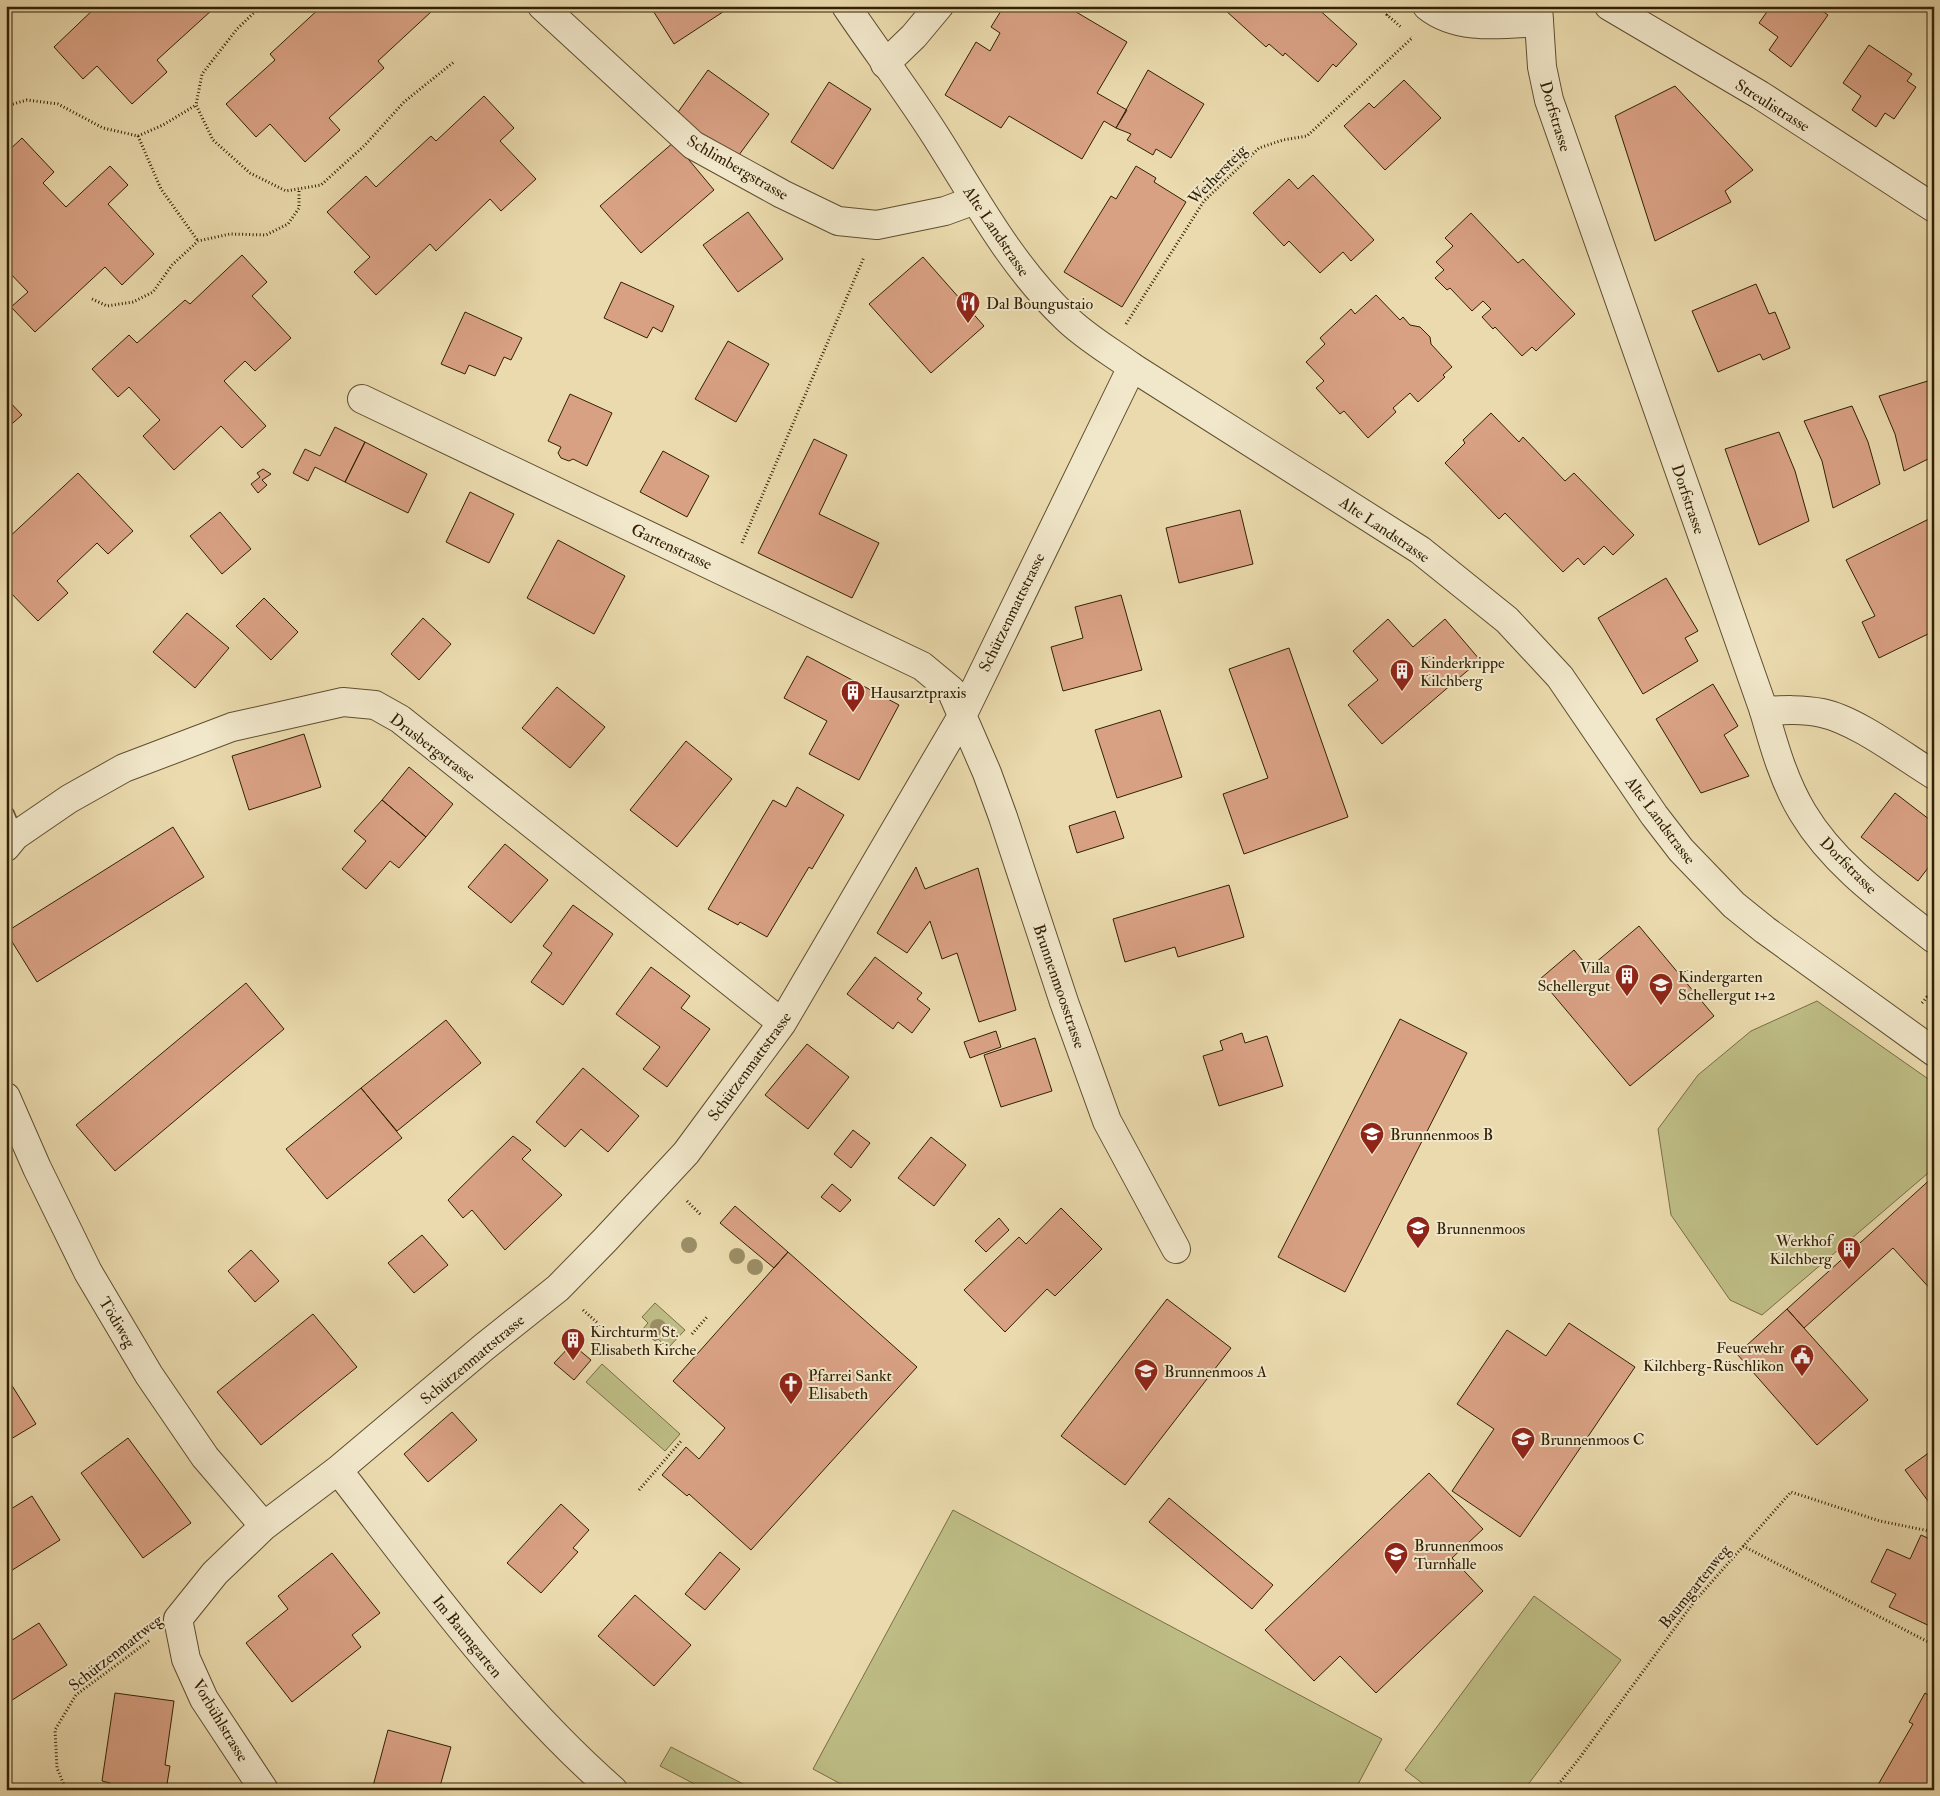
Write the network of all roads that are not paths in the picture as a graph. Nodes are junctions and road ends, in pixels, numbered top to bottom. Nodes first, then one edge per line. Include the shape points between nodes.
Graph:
1 (542, 6) edge
2 (846, 6) edge
3 (939, 6) edge
4 (1427, 6) edge
5 (1610, 6) edge
6 (1539, 14) edge
7 (885, 64) junction
8 (975, 200) junction
9 (1934, 208) edge
10 (1132, 367) junction
11 (362, 399) dead end
12 (1764, 711) junction
13 (962, 716) junction
14 (1934, 775) edge
15 (9, 832) edge
16 (1934, 939) edge
17 (782, 1023) junction
18 (1934, 1052) edge
19 (6, 1097) edge
20 (1176, 1248) dead end
21 (338, 1470) junction
22 (264, 1526) junction
23 (178, 1618) joint
24 (264, 1790) edge
25 (613, 1790) edge

1 - 8 street, Schlimbergstrasse via 693,145 838,221 877,225 945,211
2 - 7 street, Alte Landstrasse
3 - 7 street
4 - 6 street via 1436,13 1471,24
5 - 9 street, Streulistrasse via 1760,95
6 - 12 street, Dorfstrasse via 1542,68 1548,100
7 - 8 street, Alte Landstrasse via 934,133
8 - 10 street, Alte Landstrasse via 1023,272 1066,318
10 - 13 street, Schützenmattstrasse
10 - 18 street, Alte Landstrasse via 1420,550 1507,620 1560,677 1681,850 1734,905
11 - 13 street, Gartenstrasse via 922,666 951,690
12 - 14 street via 1806,710 1837,717
12 - 16 street, Dorfstrasse via 1781,768 1803,813 1828,847 1863,882
13 - 17 street, Schützenmattstrasse
13 - 20 street, Brunnenmoosstrasse via 1003,817 1107,1121
15 - 17 street, Drusbergstrasse via 124,768 232,727 343,702 375,705 400,719
17 - 21 street, Schützenmattstrasse via 686,1153 599,1247 558,1288
19 - 22 street, Tödiweg via 88,1272 149,1375 205,1457
21 - 22 street, Schützenmattstrasse
21 - 25 street, Im Baumgarten via 492,1667
22 - 23 street, Schützenmattstrasse via 215,1573
23 - 24 street, Vorbühlstrasse via 186,1659 204,1699

